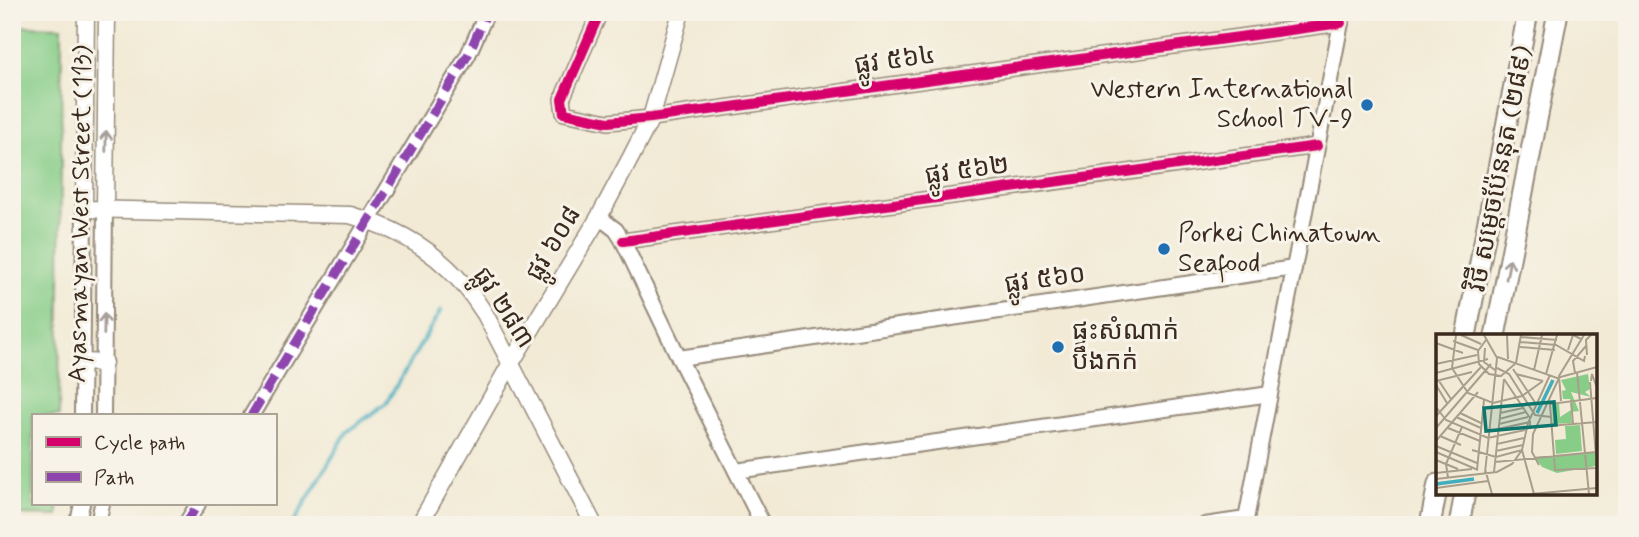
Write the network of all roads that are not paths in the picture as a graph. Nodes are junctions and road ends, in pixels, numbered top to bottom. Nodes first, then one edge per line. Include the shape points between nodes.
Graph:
1 (86, 12) edge
2 (107, 12) edge
3 (487, 12) edge
4 (600, 12) edge
5 (681, 12) edge
6 (1527, 17) edge
7 (1342, 18) edge
8 (1556, 20) edge
9 (651, 118) junction
10 (1317, 146) junction
11 (84, 209) junction
12 (105, 209) junction
13 (599, 217) junction
14 (369, 220) junction
15 (623, 241) junction
16 (1294, 268) junction
17 (1466, 334) edge
18 (1495, 334) edge
19 (679, 358) junction
20 (83, 362) junction
21 (104, 363) junction
22 (511, 363) junction
23 (1270, 394) junction
24 (82, 414) edge
25 (103, 414) edge
26 (252, 414) edge
27 (736, 471) junction
28 (1436, 494) edge
29 (1465, 495) edge
30 (82, 505) edge
31 (102, 505) edge
32 (197, 505) edge
33 (1245, 522) edge
34 (74, 525) edge
35 (98, 525) edge
36 (185, 525) edge
37 (419, 525) edge
38 (594, 525) edge
39 (764, 525) edge
40 (1205, 525) edge
41 (1430, 525) edge
42 (1458, 525) edge

1 - 11 street, Ayasmayan West Street (113)
12 -> 2 street, Ayasmayan West Street (113)
3 - 14 street via 468,55
4 - 9 street, ផ្លូវ ៥៦៤ via 562,99 564,113 608,122
5 - 9 street, ផ្លូវ ៦០៨
6 - 8 main road
6 - 17 main road, វិថី សម្តេចប៉ែននុត (២៨៩)
7 - 9 street, ផ្លូវ ៥៦៤
7 - 10 street
18 -> 8 main road, វិថី សម្តេចប៉ែននុត (២៨៩)
9 - 13 street, ផ្លូវ ៦០៨
10 - 15 street, ផ្លូវ ៥៦២
10 - 16 street
11 - 12 street, ផ្លូវ ២៨៣
11 - 20 street, Ayasmayan West Street (113)
12 - 14 street, ផ្លូវ ២៨៣ via 350,215
21 -> 12 street, Ayasmayan West Street (113)
13 - 15 street via 617,230
13 - 22 street, ផ្លូវ ៦០៨
14 - 22 street, ផ្លូវ ២៨៣ via 428,251 462,283
14 - 26 street
15 - 19 street
16 - 19 street, ផ្លូវ ៥៦០
16 - 23 street
19 - 27 street
20 - 21 street
20 - 24 street, Ayasmayan West Street (113)
21 - 25 street, Ayasmayan West Street (113)
22 - 37 street, ផ្លូវ ៦០៨
22 - 38 street, ផ្លូវ ២៨៣
23 - 27 street
23 - 33 street
27 - 39 street
28 - 41 main road
29 - 42 main road
30 - 34 street
31 - 35 street
32 - 36 street
33 - 40 street

